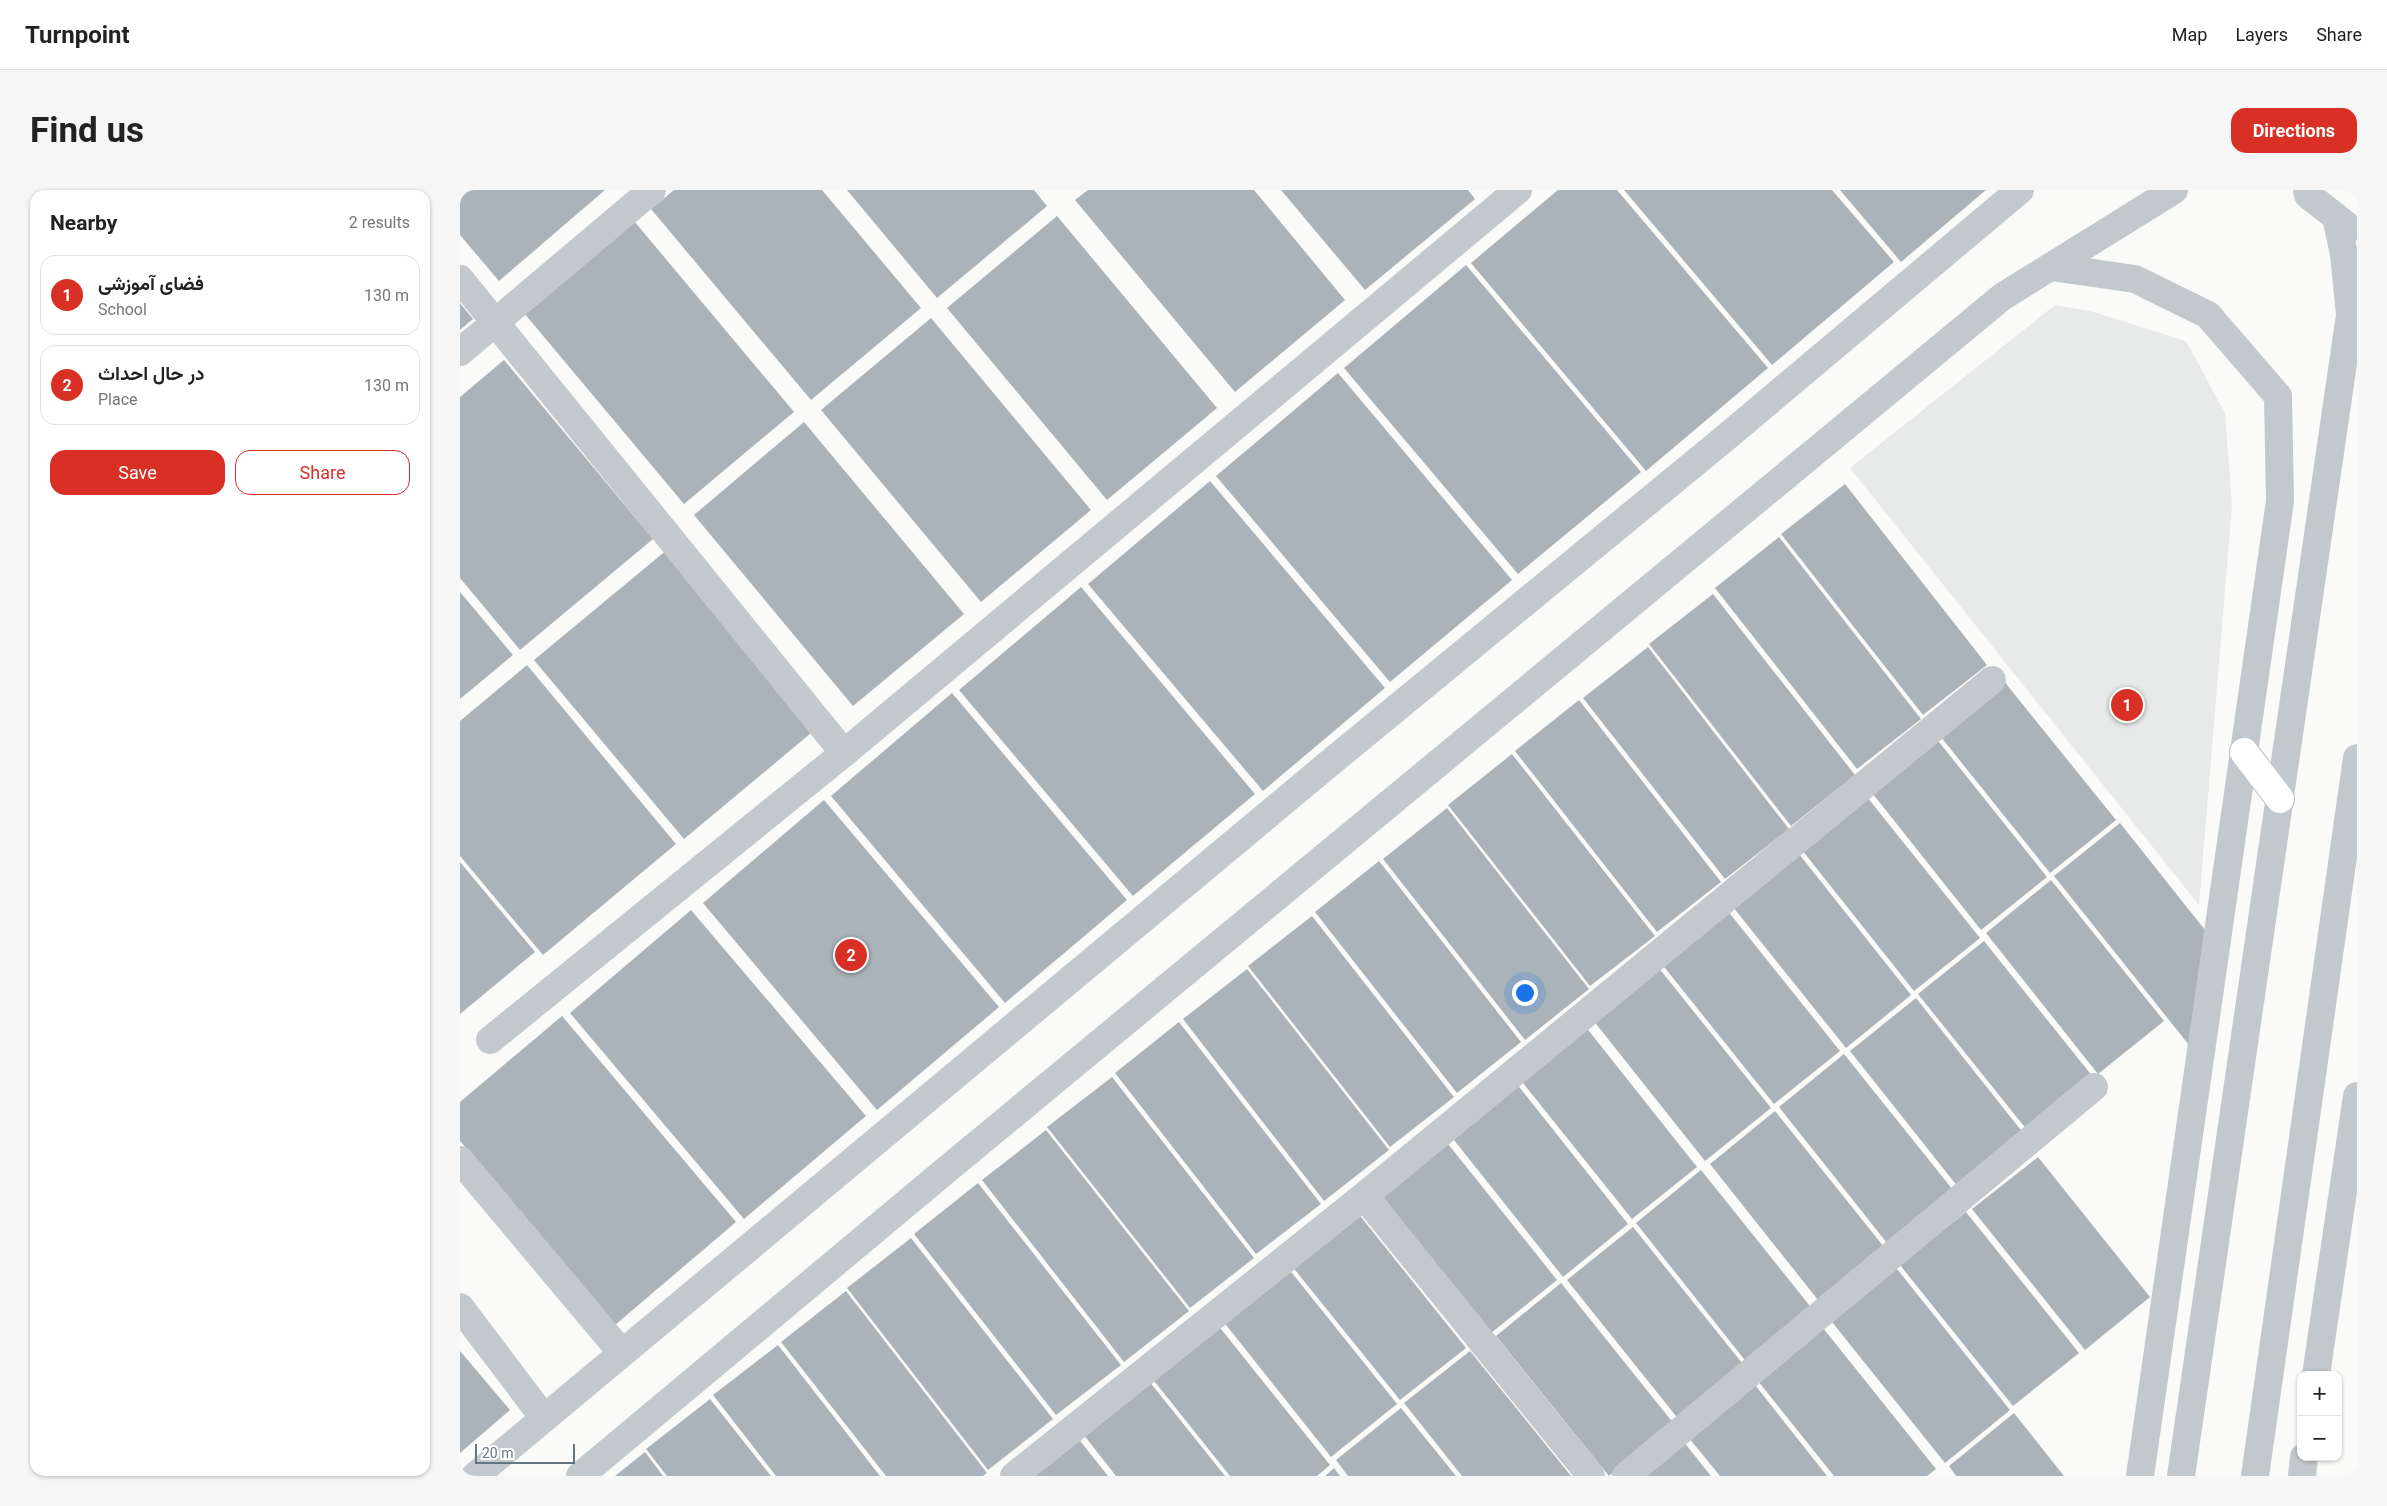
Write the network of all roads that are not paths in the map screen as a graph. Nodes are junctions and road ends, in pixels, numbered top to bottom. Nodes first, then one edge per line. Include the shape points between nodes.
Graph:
1 (652, 190) edge
2 (1518, 190) edge
3 (2020, 190) edge
4 (2174, 190) edge
5 (2307, 190) edge
6 (2336, 217) junction
7 (2357, 234) edge
8 (2051, 267) junction
9 (460, 279) edge
10 (496, 322) junction
11 (460, 352) edge
12 (1992, 680) dead end
13 (844, 752) junction
14 (2244, 752) junction
15 (2357, 758) edge
16 (2280, 799) junction
17 (490, 1040) dead end
18 (2094, 1087) dead end
19 (2357, 1096) edge
20 (460, 1160) edge
21 (1364, 1196) junction
22 (460, 1307) edge
23 (622, 1354) junction
24 (2317, 1371) edge
25 (544, 1418) junction
26 (2304, 1461) edge
27 (475, 1476) edge
28 (580, 1476) edge
29 (1014, 1476) edge
30 (1591, 1476) edge
31 (1626, 1476) edge
32 (2140, 1476) edge
33 (2181, 1476) edge
34 (2256, 1476) edge
35 (2302, 1476) edge

1 - 10 street
2 - 13 street
3 - 23 street
4 - 8 street
5 - 6 street
6 - 7 street
6 - 16 street via 2344,254 2350,315
8 - 14 street via 2135,279 2208,315 2278,396 2280,501
8 - 28 street via 2002,297
9 - 10 street
10 - 11 street
10 - 13 street
12 - 21 street
13 - 17 street
14 - 16 main road
14 - 32 street
15 - 34 street
16 - 33 street
18 - 31 street
19 - 24 street
20 - 23 street
21 - 29 street
21 - 30 street
22 - 25 street
23 - 25 street
25 - 27 street
26 - 35 street

